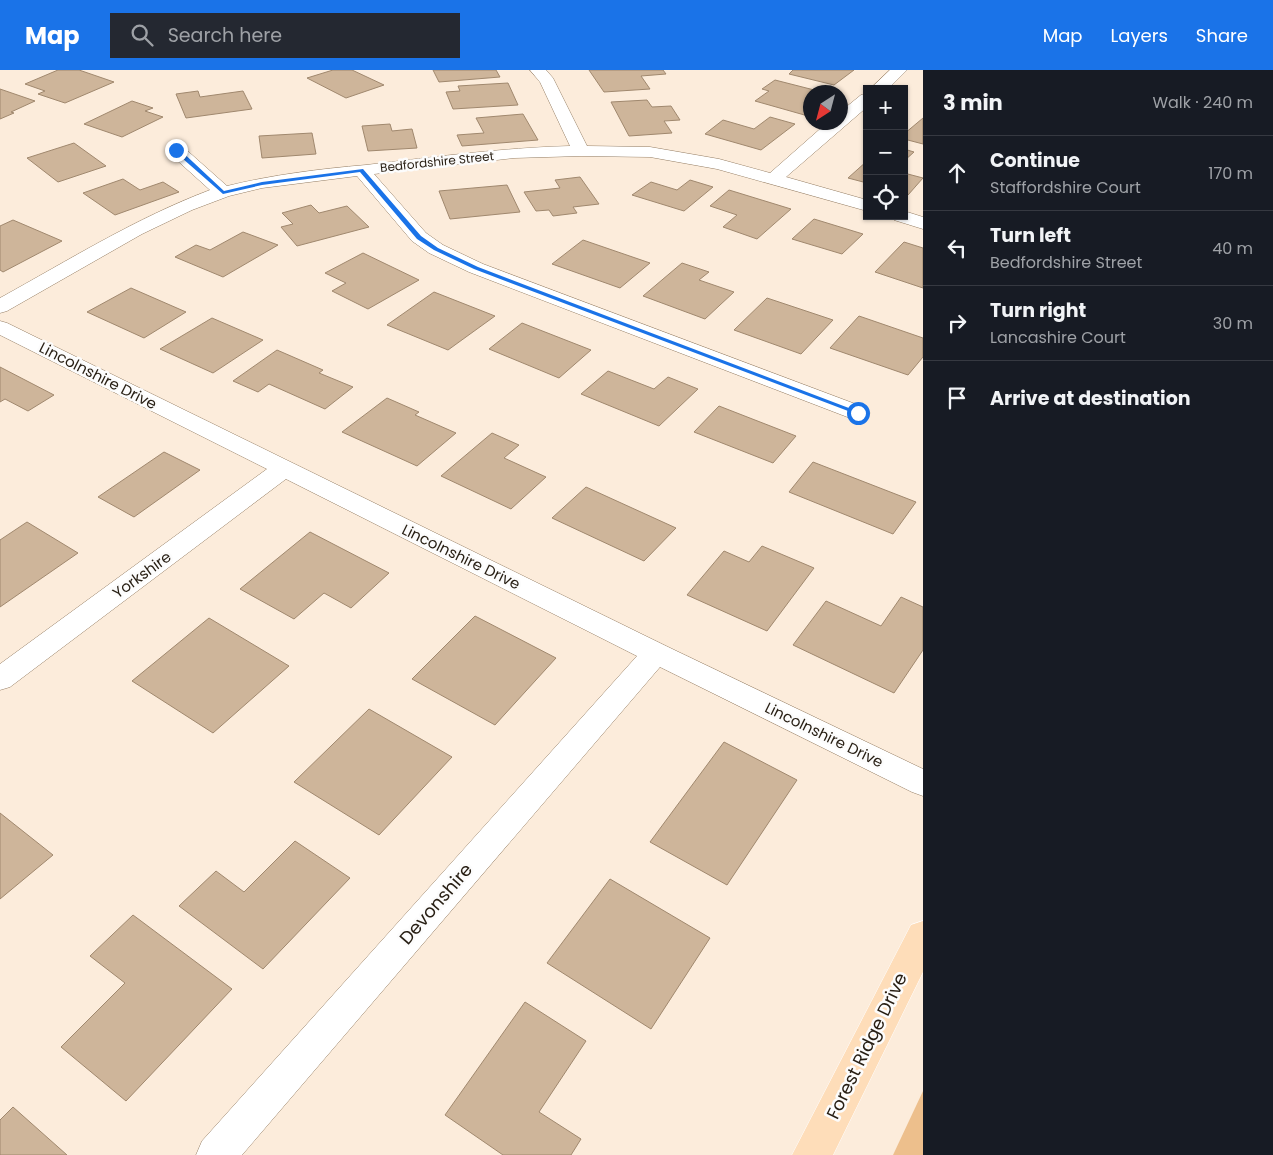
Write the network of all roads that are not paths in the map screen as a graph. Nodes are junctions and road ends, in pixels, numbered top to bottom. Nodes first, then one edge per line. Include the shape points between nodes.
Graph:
1 (538, 70) edge
2 (899, 70) edge
3 (882, 85) edge
4 (863, 102) edge
5 (848, 115) edge
6 (831, 130) edge
7 (176, 150) dead end
8 (581, 151) junction
9 (361, 170) junction
10 (774, 179) junction
11 (223, 192) junction
12 (863, 205) edge
13 (908, 218) edge
14 (923, 223) edge
15 (0, 307) edge
16 (0, 327) edge
17 (858, 413) dead end
18 (282, 469) junction
19 (656, 653) junction
20 (0, 679) edge
21 (923, 783) edge
22 (923, 936) edge
23 (216, 1155) edge
24 (812, 1155) edge

1 - 8 street via 547,81
2 - 3 street
4 - 5 street
6 - 10 street
7 - 11 street
8 - 9 street, Bedfordshire Street via 514,153
8 - 10 street, Bedfordshire Street via 650,152 719,164
9 - 11 street, Bedfordshire Street
9 - 17 street via 419,237 444,253
10 - 12 street, Bedfordshire Street
11 - 15 street, Bedfordshire Street via 134,230
13 - 14 street
16 - 18 street, Lincolnshire Drive
18 - 19 street, Lincolnshire Drive
18 - 20 street, Yorkshire
19 - 21 street, Lincolnshire Drive
19 - 23 street, Devonshire
22 - 24 main road, Forest Ridge Drive

